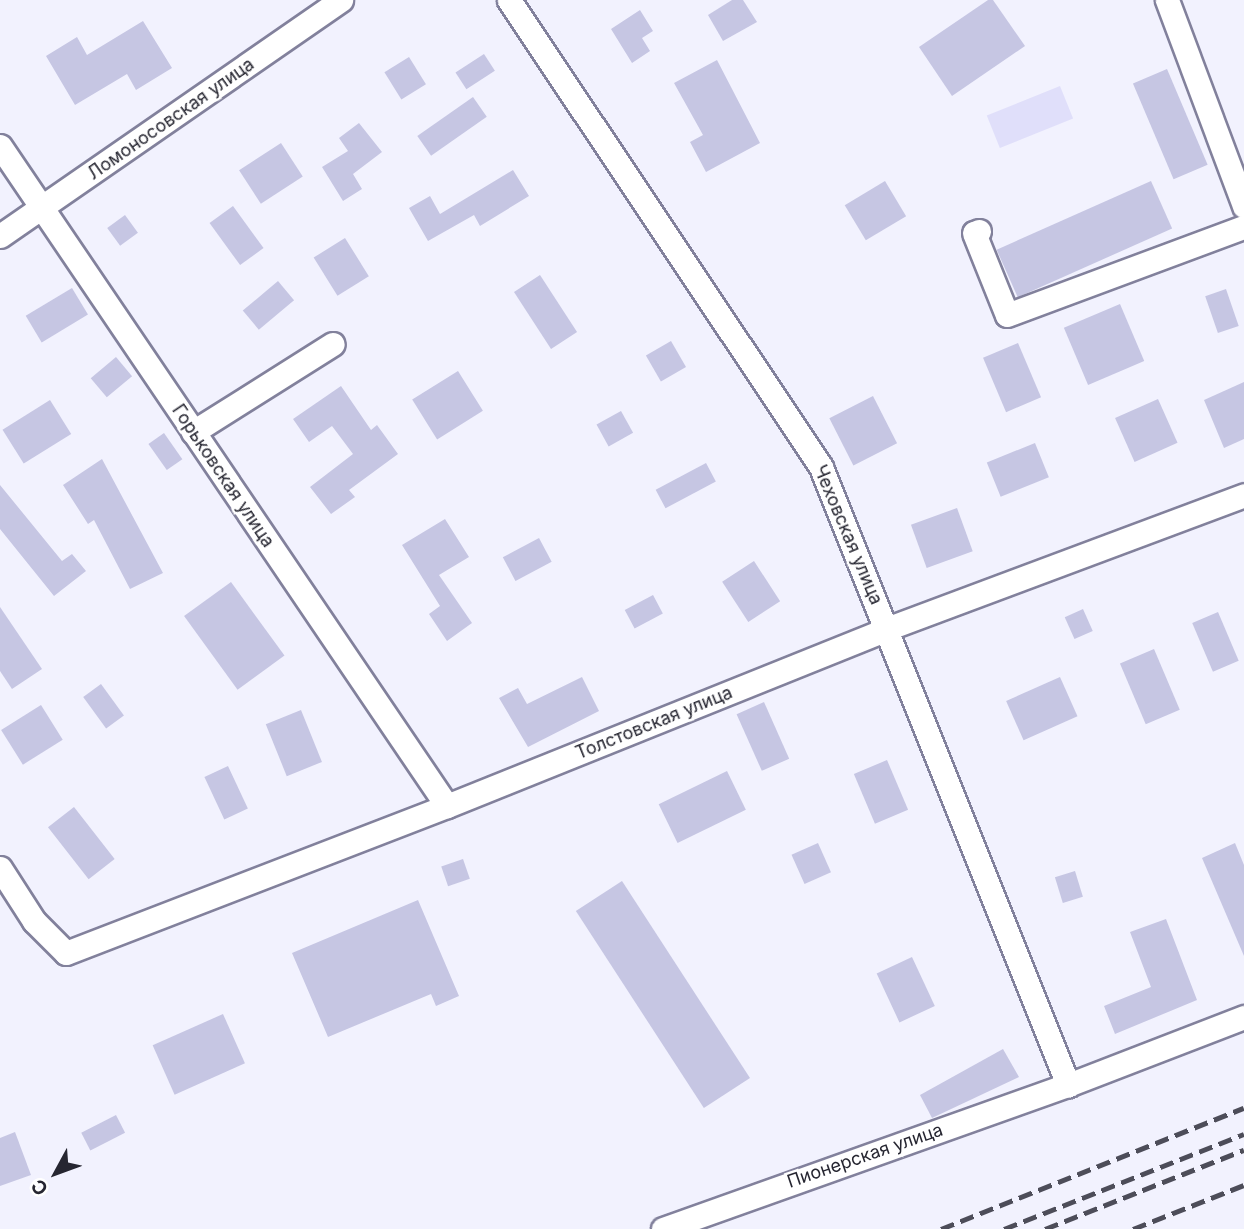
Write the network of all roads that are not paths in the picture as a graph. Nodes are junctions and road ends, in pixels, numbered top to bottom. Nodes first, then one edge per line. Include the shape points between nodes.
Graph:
1 (341, 0) edge
2 (509, 0) edge
3 (1167, 0) edge
4 (0, 146) edge
5 (1244, 206) edge
6 (42, 208) junction
7 (1244, 227) edge
8 (979, 231) dead end
9 (0, 236) edge
10 (333, 344) dead end
11 (193, 432) junction
12 (1244, 495) edge
13 (889, 628) junction
14 (447, 806) junction
15 (0, 869) edge
16 (1244, 1017) edge
17 (1068, 1085) junction
18 (663, 1229) edge

1 - 6 street, Ломоносовская улица
2 - 13 street, Чеховская улица via 821,467
3 - 5 street via 1226,183
4 - 6 street, Горьковская улица
6 - 9 street, Ломоносовская улица
6 - 11 street, Горьковская улица
7 - 8 street via 1007,316 974,233
10 - 11 street
11 - 14 street, Горьковская улица
12 - 13 street, Толстовская улица
13 - 14 street, Толстовская улица
13 - 17 street, Чеховская улица
14 - 15 street, Толстовская улица via 66,953 34,921
16 - 17 street, Пионерская улица
17 - 18 street, Пионерская улица

